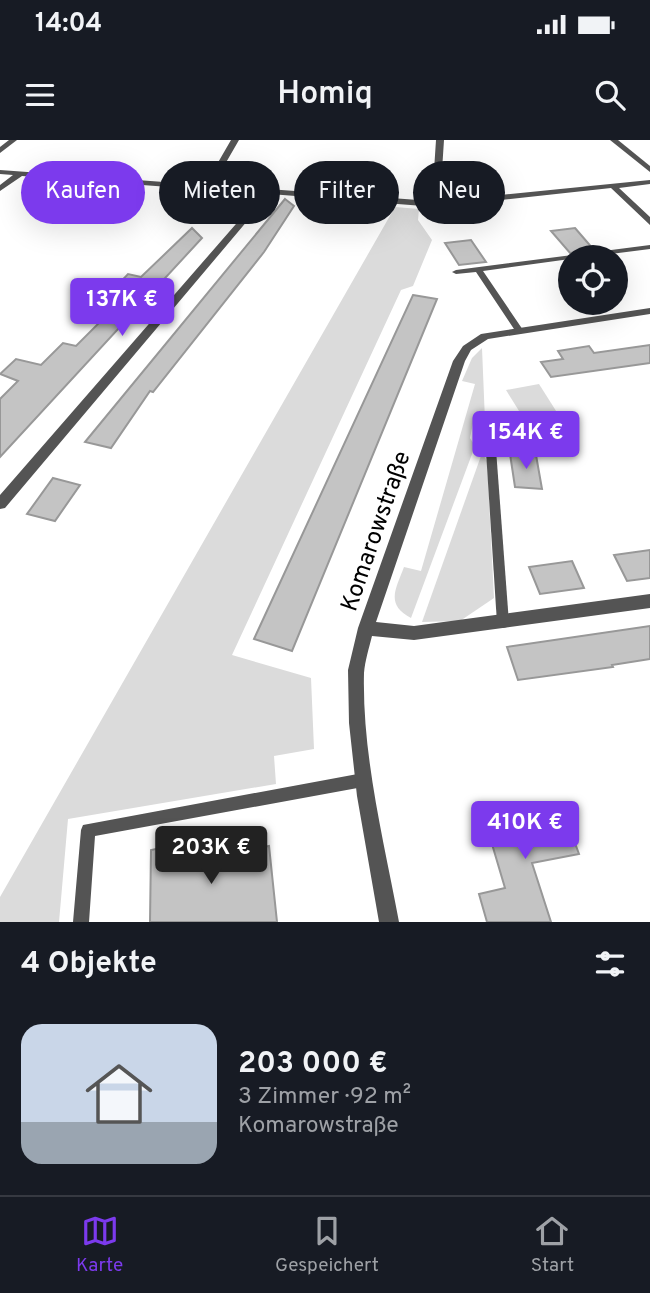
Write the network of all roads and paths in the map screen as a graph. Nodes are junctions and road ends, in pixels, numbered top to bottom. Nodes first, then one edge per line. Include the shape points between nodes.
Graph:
1 (13, 140) edge
2 (235, 140) edge
3 (440, 140) edge
4 (614, 140) edge
5 (0, 151) edge
6 (223, 161) edge
7 (439, 161) edge
8 (650, 170) edge
9 (0, 172) edge
10 (20, 174) junction
11 (650, 182) edge
12 (159, 184) edge
13 (612, 186) junction
14 (0, 189) edge
15 (280, 193) edge
16 (505, 197) edge
17 (413, 202) edge
18 (650, 222) edge
19 (241, 224) edge
20 (650, 247) edge
21 (478, 269) junction
22 (456, 272) dead end
23 (650, 311) edge
24 (519, 330) junction
25 (490, 436) dead end
26 (0, 504) edge
27 (650, 601) edge
28 (503, 623) junction
29 (366, 628) junction
30 (363, 780) junction
31 (81, 922) edge
32 (389, 922) edge

1 - 5 street
2 - 6 street
3 - 7 street
4 - 8 street
9 - 10 street
10 - 12 street
10 - 14 street
11 - 13 street
13 - 16 street
13 - 18 street
15 - 17 street
19 - 26 street
20 - 21 lane
21 - 22 lane
21 - 24 lane
23 - 24 street, Komarowstraße
24 - 29 street, Komarowstraße via 485,336 463,352
25 - 28 lane
27 - 28 street
28 - 29 street via 414,633
29 - 30 street, Komarowstraße via 356,670
30 - 31 lane via 88,830
30 - 32 street, Komarowstraße

